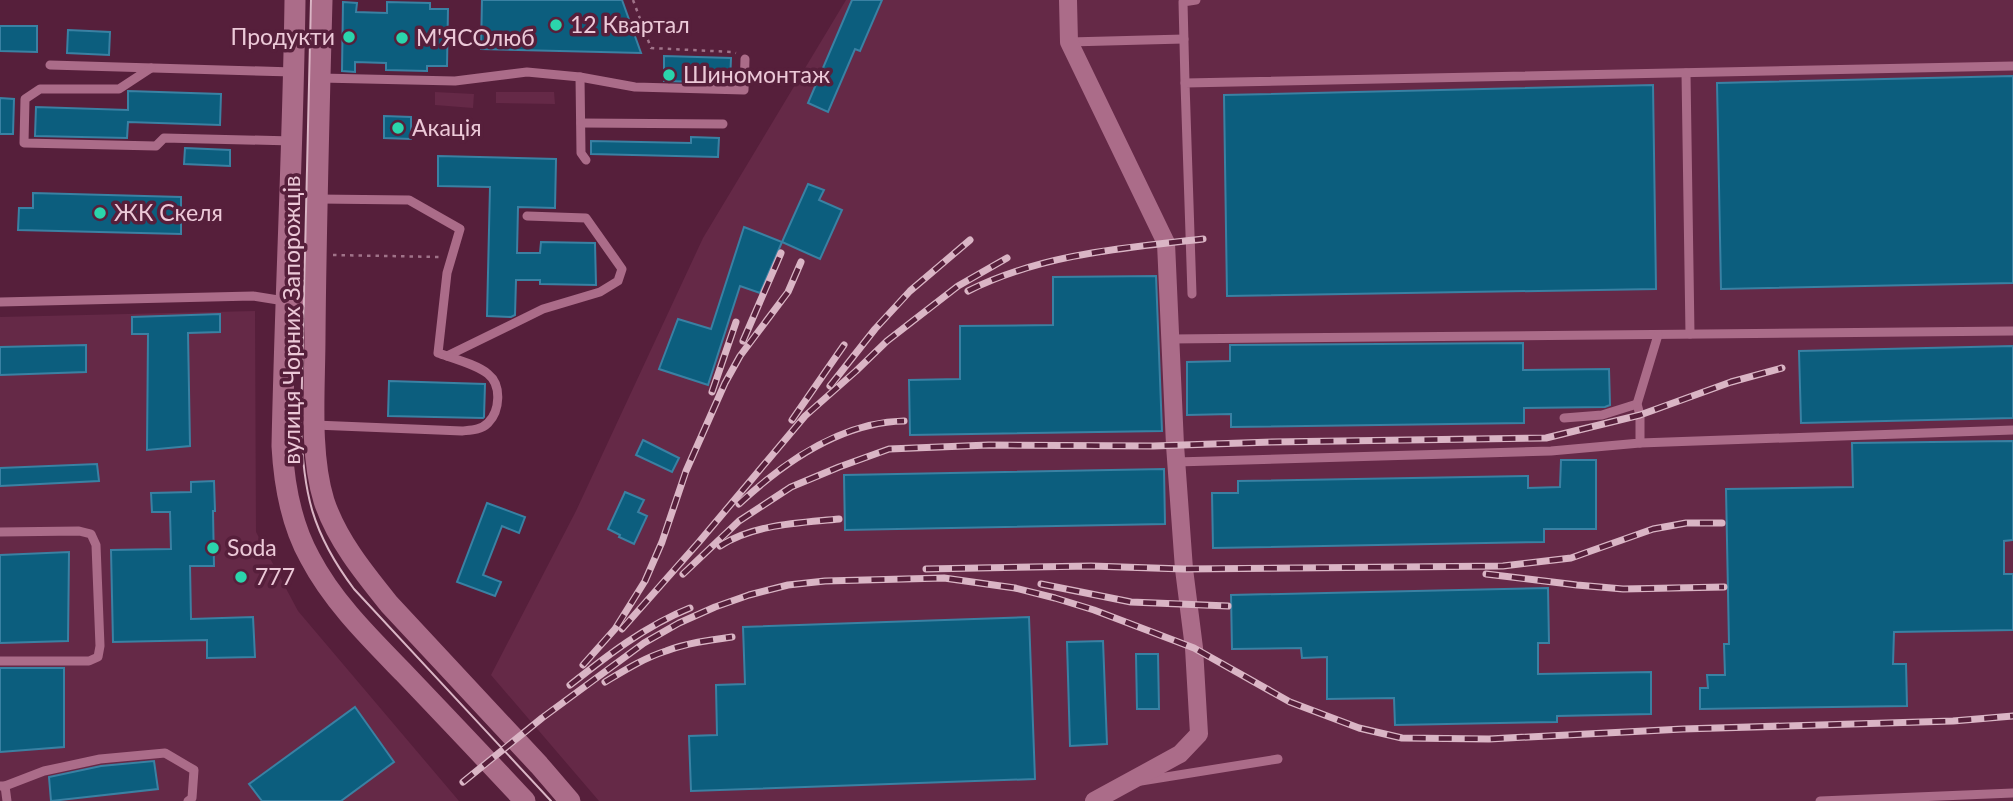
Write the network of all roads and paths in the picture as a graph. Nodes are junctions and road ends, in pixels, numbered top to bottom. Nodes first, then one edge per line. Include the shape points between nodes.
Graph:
1 (295, 0) edge
2 (322, 0) edge
3 (633, 0) edge
4 (1068, 0) edge
5 (1196, 0) edge
6 (1184, 39) junction
7 (1069, 42) junction
8 (745, 59) joint
9 (50, 65) dead end
10 (2013, 66) edge
11 (151, 68) junction
12 (294, 72) junction
13 (1686, 74) junction
14 (580, 77) junction
15 (320, 78) junction
16 (1185, 83) junction
17 (581, 123) junction
18 (723, 124) dead end
19 (293, 141) junction
20 (586, 160) dead end
21 (318, 199) junction
22 (527, 216) dead end
23 (316, 254) junction
24 (452, 257) junction
25 (1192, 294) dead end
26 (285, 300) junction
27 (0, 302) edge
28 (316, 302) junction
29 (2013, 331) edge
30 (1690, 334) junction
31 (1658, 335) junction
32 (1171, 339) junction
33 (447, 356) junction
34 (1637, 404) junction
35 (1564, 418) dead end
36 (315, 425) junction
37 (2013, 430) edge
38 (1640, 443) junction
39 (1176, 462) junction
40 (0, 533) edge
41 (0, 661) edge
42 (1278, 759) dead end
43 (1129, 783) junction
44 (3, 786) edge
45 (2013, 793) edge
46 (519, 795) edge
47 (7, 801) edge
48 (188, 801) edge
49 (570, 801) edge
50 (1094, 801) edge
51 (1820, 801) edge

1 - 12 main road, вулиця Чорних Запорожців
2 - 15 main road, вулиця Чорних Запорожців
3 - 8 path via 651,48 733,52
4 - 7 street
5 - 6 lane via 1183,2
6 - 7 lane
6 - 16 lane
7 - 32 street via 1166,243
8 - 14 lane via 744,90 635,87
9 - 11 lane
10 - 13 lane
11 - 12 lane
11 - 19 lane via 118,89 40,89 25,99 24,143 156,146 164,138
12 - 19 main road, вулиця Чорних Запорожців
13 - 16 lane
13 - 30 lane
14 - 15 lane via 527,72 455,81
14 - 17 lane
15 - 21 main road, вулиця Чорних Запорожців
16 - 25 lane
17 - 18 lane
17 - 20 lane via 581,152
19 - 26 main road, вулиця Чорних Запорожців
21 - 23 main road, вулиця Чорних Запорожців
21 - 24 lane via 409,200 460,229
22 - 33 lane via 586,218 622,269 618,281 600,292 542,309
23 - 24 path
23 - 28 main road, вулиця Чорних Запорожців
24 - 33 lane via 438,353
26 - 27 lane via 253,296
26 - 28 lane
26 - 46 main road, вулиця Чорних Запорожців via 283,469 301,540 348,613
28 - 36 main road, вулиця Чорних Запорожців
29 - 30 lane
30 - 31 lane
31 - 32 lane
31 - 34 lane
32 - 39 street
33 - 36 lane via 488,373 498,386 495,412 480,428
34 - 35 lane via 1602,415
34 - 38 lane
36 - 49 main road, вулиця Чорних Запорожців via 320,485 339,535 389,604
37 - 38 lane
38 - 39 lane via 1551,451
39 - 43 street via 1199,734 1180,754
40 - 41 lane via 91,534 96,545 100,646 98,657 89,661
42 - 43 lane
43 - 50 street
44 - 47 lane
44 - 48 lane via 100,759 164,752 194,770
45 - 51 lane

